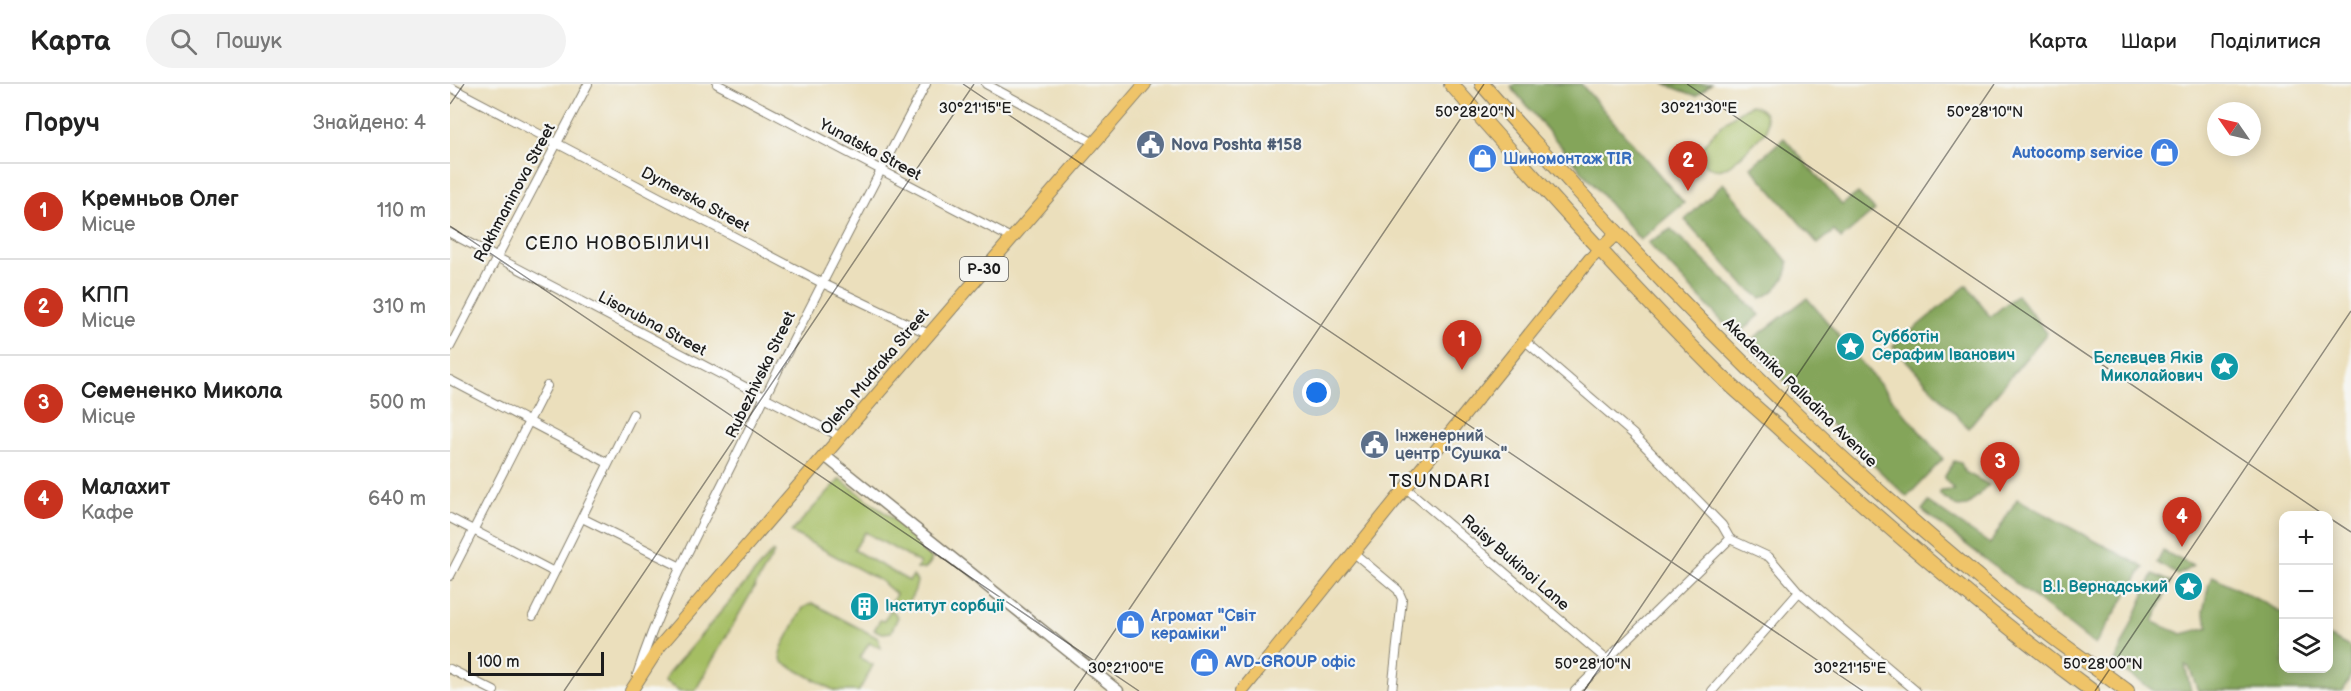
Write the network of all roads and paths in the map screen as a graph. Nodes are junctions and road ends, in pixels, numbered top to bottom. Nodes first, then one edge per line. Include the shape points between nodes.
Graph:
1 (588, 84) edge
2 (717, 84) edge
3 (926, 84) edge
4 (986, 84) edge
5 (1145, 84) edge
6 (1451, 84) edge
7 (1482, 84) edge
8 (450, 87) edge
9 (557, 142) junction
10 (1094, 142) junction
11 (881, 171) junction
12 (450, 233) edge
13 (1617, 233) junction
14 (1011, 238) junction
15 (1600, 248) junction
16 (497, 257) junction
17 (822, 283) junction
18 (929, 334) junction
19 (1524, 340) junction
20 (450, 347) edge
21 (450, 380) edge
22 (548, 386) dead end
23 (764, 398) junction
24 (633, 414) dead end
25 (530, 421) junction
26 (841, 437) junction
27 (825, 456) junction
28 (608, 463) junction
29 (1406, 488) junction
30 (450, 518) edge
31 (582, 518) junction
32 (474, 530) junction
33 (1730, 539) junction
34 (1354, 553) junction
35 (681, 567) junction
36 (554, 572) junction
37 (450, 576) edge
38 (1799, 592) junction
39 (533, 616) dead end
40 (1607, 660) junction
41 (450, 669) edge
42 (633, 687) edge
43 (494, 691) edge
44 (1118, 691) edge
45 (1242, 691) edge
46 (1392, 691) edge
47 (1575, 691) edge
48 (1712, 691) edge
49 (1916, 691) edge
50 (2092, 691) edge
51 (2127, 691) edge

1 - 9 street, Rakhmaninova Street
2 - 11 street, Yunatska Street
3 - 11 street, Rubezhivska Street
4 - 10 street
5 - 10 main road, Oleha Mudraka Street / Р-30
6 - 15 highway
7 - 13 highway, Akademika Palladina Avenue
8 - 9 street, Dymerska Street
9 - 16 street, Rakhmaninova Street
9 - 17 street, Dymerska Street
10 - 14 main road, Oleha Mudraka Street / Р-30
11 - 14 street, Yunatska Street
11 - 17 street, Rubezhivska Street
12 - 16 street, Lisorubna Street
13 - 15 main road
13 - 51 highway, Akademika Palladina Avenue via 1731,352 1882,494 2054,637
14 - 18 main road, Oleha Mudraka Street / Р-30
15 - 19 main road
15 - 50 highway via 1721,376 1836,482 1931,565
16 - 20 street, Rakhmaninova Street
16 - 23 street, Lisorubna Street
17 - 18 street, Dymerska Street
17 - 23 street, Rubezhivska Street
18 - 26 main road, Oleha Mudraka Street / Р-30
19 - 29 main road
19 - 33 street via 1633,434 1722,525
21 - 25 street
22 - 25 street
23 - 26 street, Lisorubna Street
23 - 35 street, Rubezhivska Street
24 - 28 street
25 - 28 street
25 - 32 street
26 - 27 main road, Oleha Mudraka Street / Р-30
27 - 42 main road, Oleha Mudraka Street / Р-30 via 660,646
27 - 44 street
28 - 31 street
29 - 34 main road
29 - 40 street, Raisy Bukinoi Lane
30 - 32 street
31 - 35 street
31 - 36 street
32 - 36 street
32 - 37 street
33 - 38 street via 1769,557
33 - 40 street
34 - 45 main road
34 - 46 street via 1398,590 1402,599
35 - 42 street, Rubezhivska Street via 650,634
36 - 39 street
38 - 48 street
38 - 49 street
40 - 47 street
41 - 43 street

